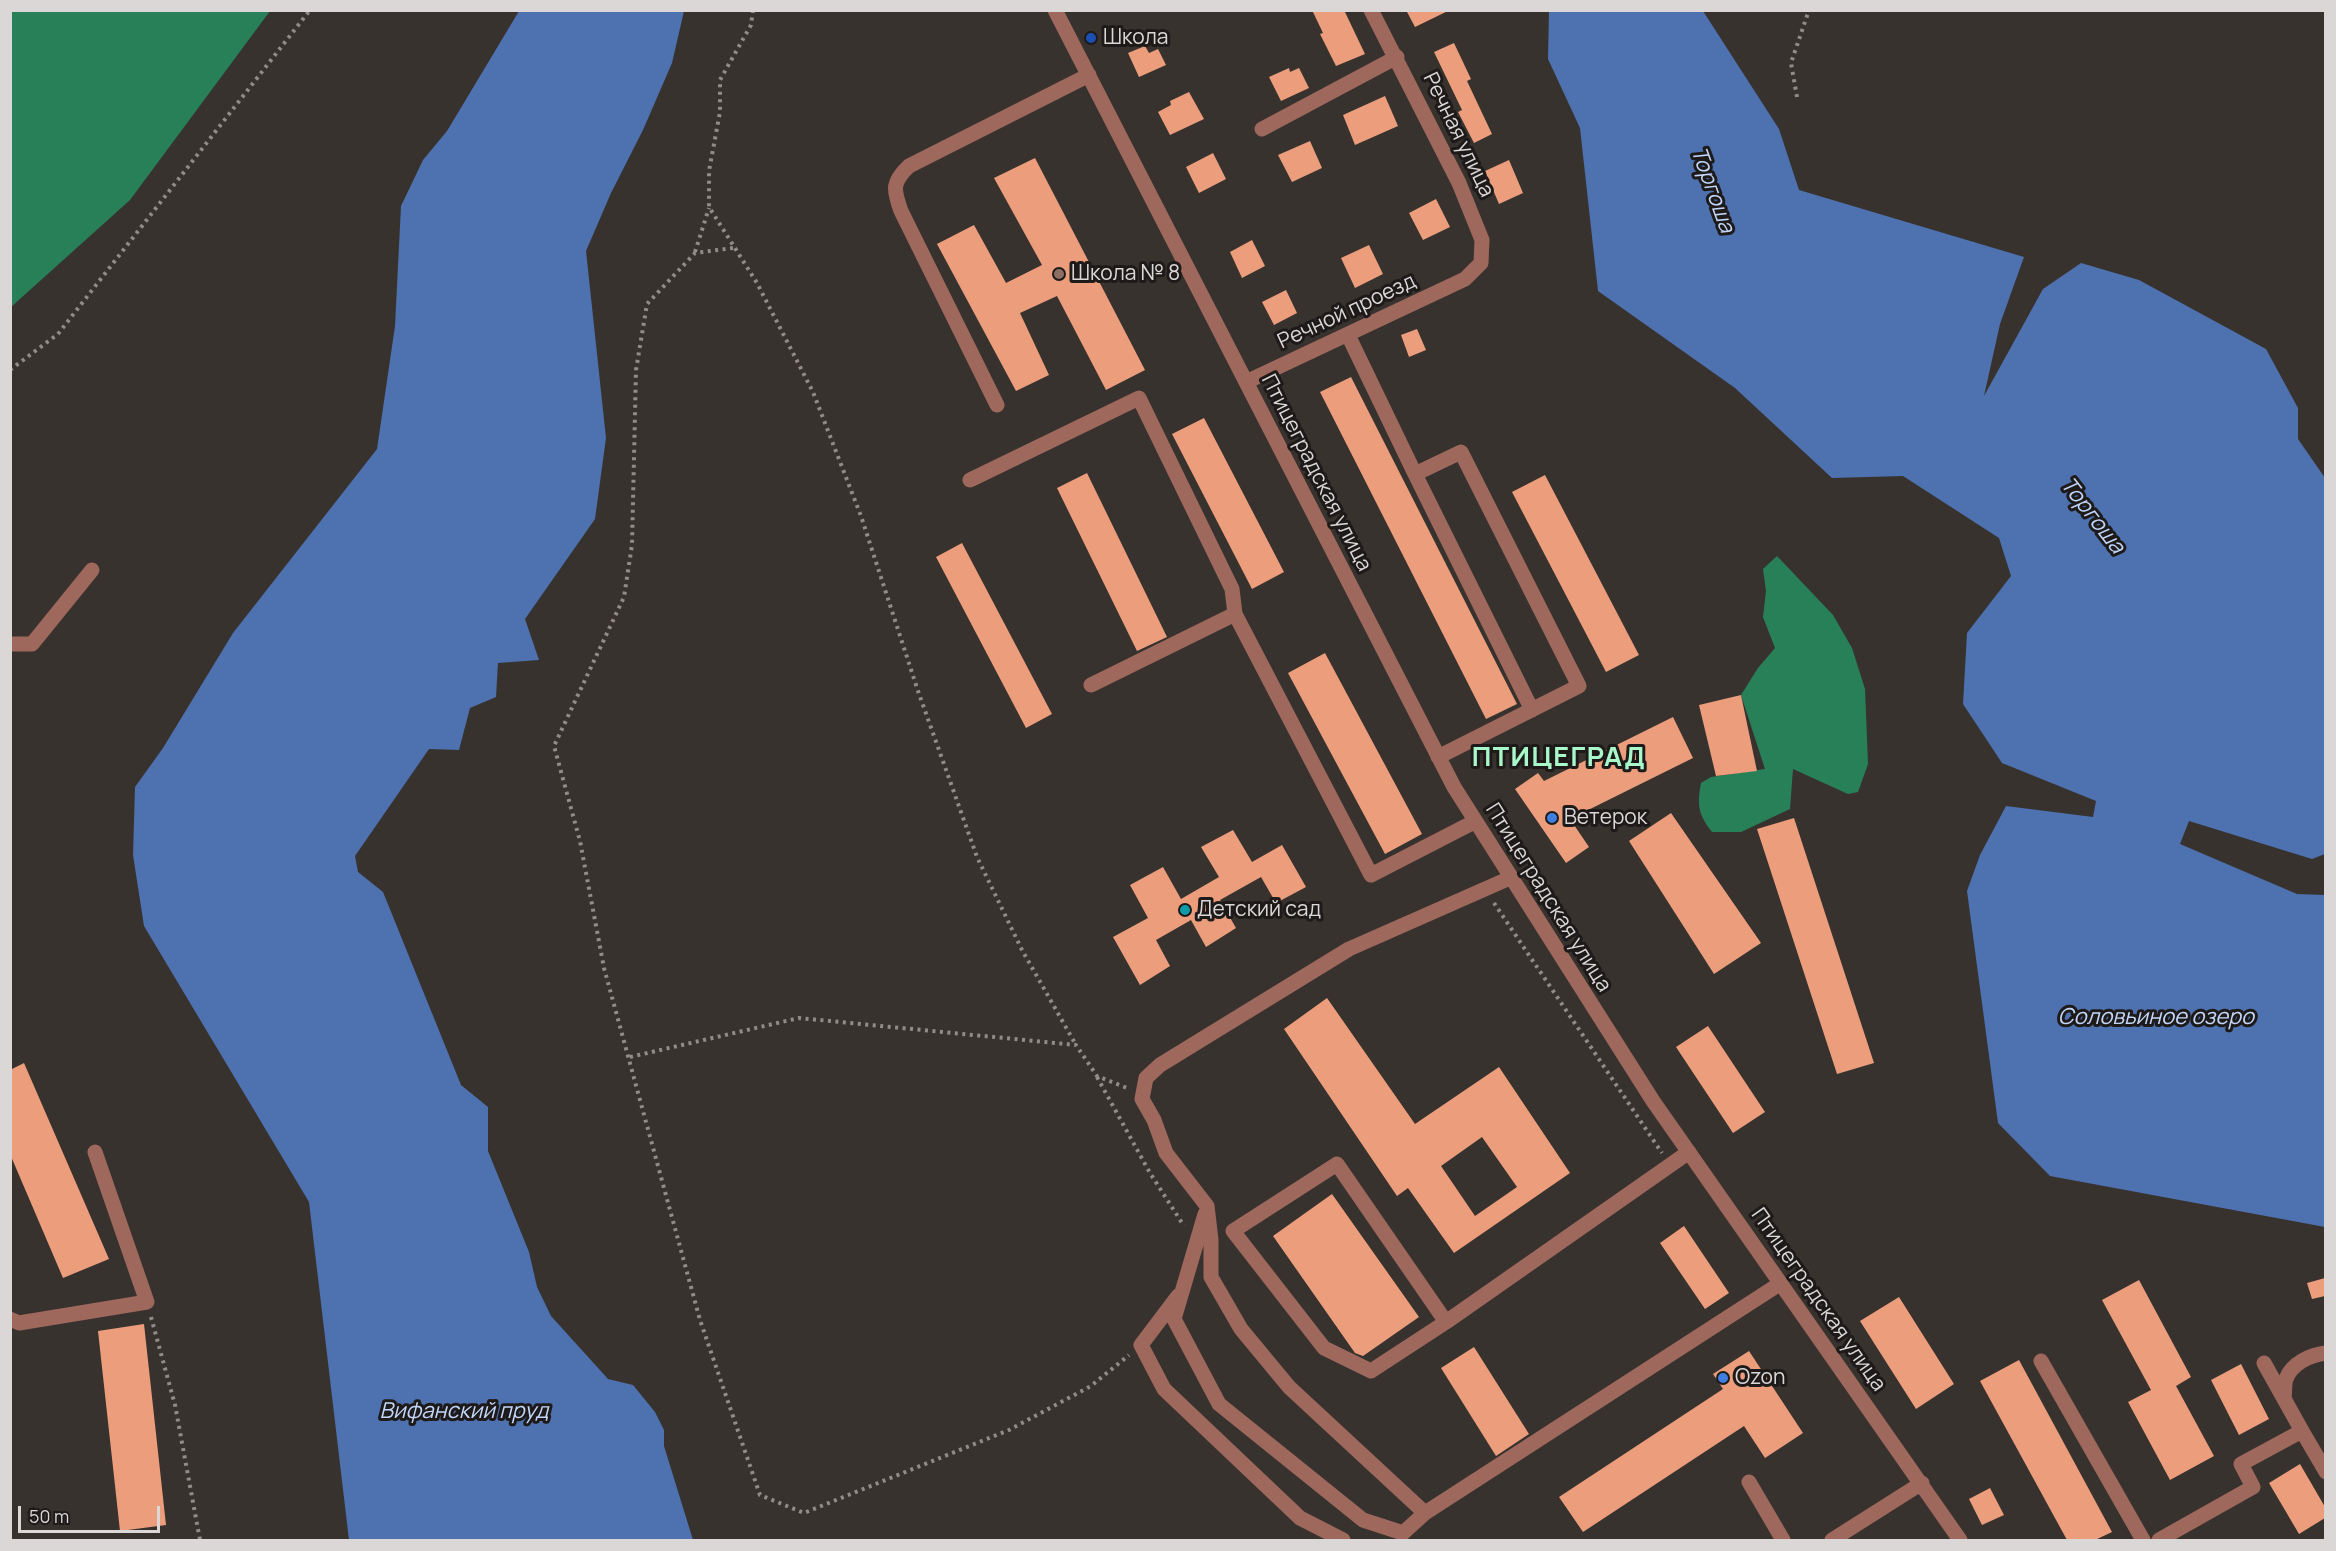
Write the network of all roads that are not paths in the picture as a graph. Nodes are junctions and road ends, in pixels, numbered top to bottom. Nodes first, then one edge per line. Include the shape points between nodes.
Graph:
1 (1056, 10) edge
2 (1371, 10) edge
3 (1397, 57) junction
4 (1089, 75) junction
5 (1262, 129) dead end
6 (1465, 279) joint
7 (1348, 335) junction
8 (1246, 382) junction
9 (997, 405) dead end
10 (1415, 474) junction
11 (970, 480) dead end
12 (92, 570) dead end
13 (1235, 614) junction
14 (10, 644) edge
15 (1091, 685) dead end
16 (1532, 710) junction
17 (1438, 757) junction
18 (1474, 822) junction
19 (1510, 878) junction
20 (95, 1152) dead end
21 (1689, 1152) junction
22 (1207, 1206) junction
23 (1780, 1283) junction
24 (1183, 1289) junction
25 (10, 1318) edge
26 (1446, 1322) junction
27 (2325, 1353) edge
28 (2041, 1361) dead end
29 (2264, 1363) dead end
30 (2284, 1399) junction
31 (2302, 1431) junction
32 (2325, 1472) edge
33 (1749, 1482) dead end
34 (1922, 1483) junction
35 (1425, 1513) junction
36 (1343, 1540) edge
37 (1783, 1540) edge
38 (1832, 1540) edge
39 (1960, 1540) edge
40 (2143, 1540) edge
41 (2159, 1540) edge

1 - 4 street, Птицеградская улица
2 - 3 street, Речная улица
3 - 5 street
3 - 6 street, Речная улица via 1459,183 1482,240 1481,263
4 - 8 street, Птицеградская улица
4 - 9 street via 909,166 897,177 894,193 901,211
6 - 7 street, Речной проезд
7 - 8 street, Речной проезд
7 - 10 street
8 - 17 street, Птицеградская улица
10 - 16 street
10 - 16 street via 1461,452 1574,675 1579,686
11 - 13 street via 1139,398 1232,589
12 - 14 street via 32,644
13 - 15 street
13 - 18 street via 1371,875
16 - 17 street
17 - 18 street, Птицеградская улица
18 - 19 street, Птицеградская улица
19 - 21 street, Птицеградская улица
19 - 22 street via 1349,949 1160,1065 1146,1078 1142,1100 1166,1153
20 - 25 street via 147,1302 19,1323
21 - 23 street, Птицеградская улица
21 - 26 street
22 - 24 street
22 - 35 street via 1211,1277 1241,1329 1289,1387
23 - 34 street, Птицеградская улица
23 - 35 street
24 - 35 street via 1174,1319 1219,1404 1363,1520 1403,1533
24 - 36 street via 1141,1345 1164,1389 1300,1518
26 - 26 street via 1337,1164 1233,1231 1324,1348 1371,1371
27 - 30 street via 2300,1361 2286,1378
28 - 40 street
29 - 30 street
30 - 31 street
31 - 32 street
31 - 41 street via 2241,1464 2253,1487
33 - 37 street
34 - 38 street
34 - 39 street, Птицеградская улица

